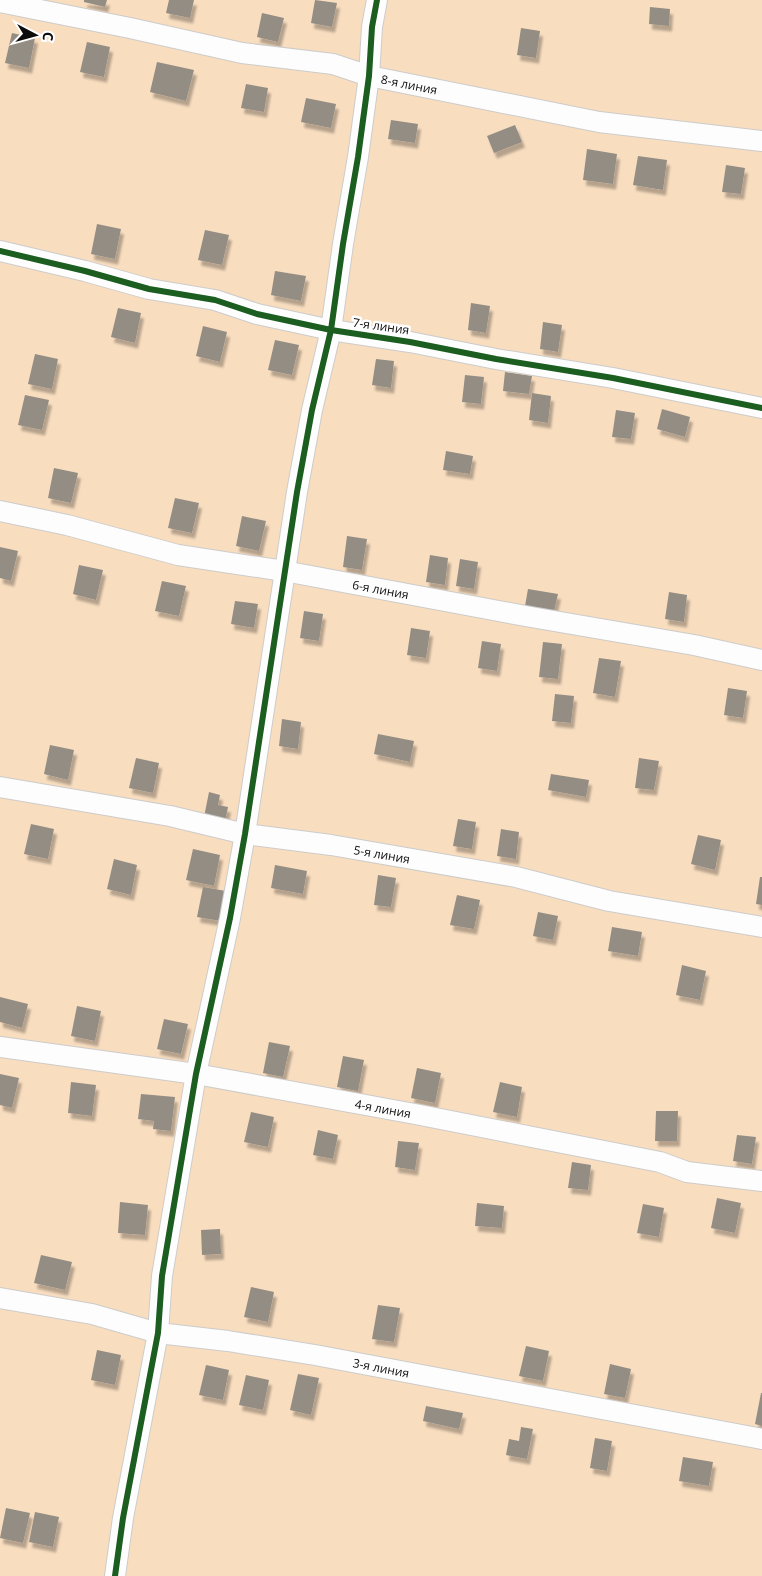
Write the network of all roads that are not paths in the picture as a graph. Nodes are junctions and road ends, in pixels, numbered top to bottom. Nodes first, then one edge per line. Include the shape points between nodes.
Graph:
1 (377, 0) edge
2 (0, 2) edge
3 (369, 76) junction
4 (762, 141) edge
5 (0, 251) edge
6 (331, 330) junction
7 (762, 408) edge
8 (0, 511) edge
9 (284, 571) junction
10 (762, 660) edge
11 (0, 787) edge
12 (245, 834) junction
13 (762, 927) edge
14 (0, 1046) edge
15 (196, 1074) junction
16 (762, 1181) edge
17 (0, 1298) edge
18 (158, 1333) junction
19 (762, 1439) edge
20 (115, 1576) edge

1 - 3 street
2 - 3 street, 8-я линия via 242,53 333,64
3 - 4 street, 8-я линия via 599,122
3 - 6 street
5 - 6 street, 7-я линия
6 - 7 street, 7-я линия via 613,378
6 - 9 street via 312,410
8 - 9 street, 6-я линия via 178,555
9 - 10 street, 6-я линия via 694,644
9 - 12 street
11 - 12 street, 5-я линия via 170,816
12 - 13 street, 5-я линия via 332,845 516,877 610,901
12 - 15 street
14 - 15 street, 4-я линия
15 - 16 street, 4-я линия via 660,1162 687,1172
15 - 18 street via 162,1276
17 - 18 street, 3-я линия via 92,1314
18 - 19 street, 3-я линия via 315,1355
18 - 20 street

